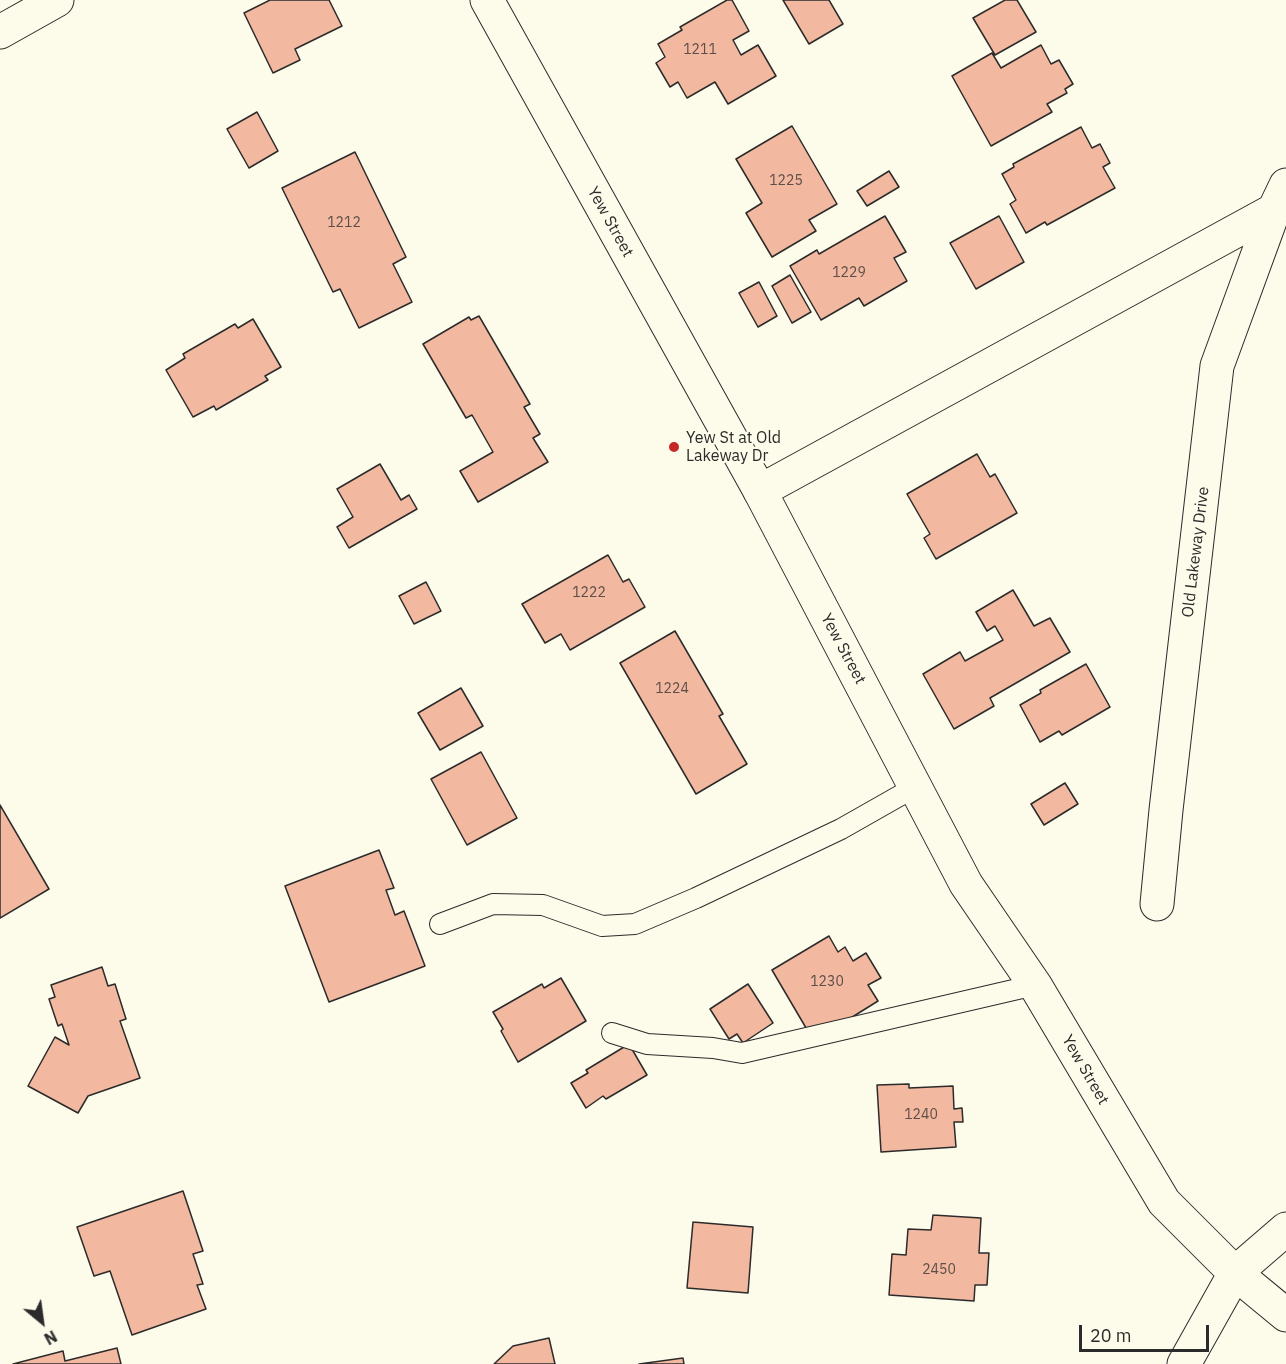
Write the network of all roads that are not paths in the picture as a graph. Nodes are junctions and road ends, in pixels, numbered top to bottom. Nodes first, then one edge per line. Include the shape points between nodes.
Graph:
1 (57, 0) edge
2 (487, 0) edge
3 (0, 32) edge
4 (1280, 198) edge
5 (760, 491) junction
6 (915, 787) junction
7 (1157, 904) dead end
8 (440, 924) dead end
9 (1035, 985) junction
10 (612, 1033) dead end
11 (1286, 1228) edge
12 (1235, 1273) junction
13 (1286, 1315) edge
14 (1184, 1364) edge

1 - 3 street
2 - 5 street, Yew Street
4 - 5 street, Old Lakeway Drive
4 - 7 street, Old Lakeway Drive via 1217,366
5 - 6 street, Yew Street
6 - 8 lane via 841,829 635,924 602,926 543,905 493,904
6 - 9 street, Yew Street via 966,884
9 - 10 lane via 742,1053 647,1044
9 - 12 street, Yew Street via 1164,1202
11 - 12 street
12 - 13 street, Yew Street
12 - 14 street

